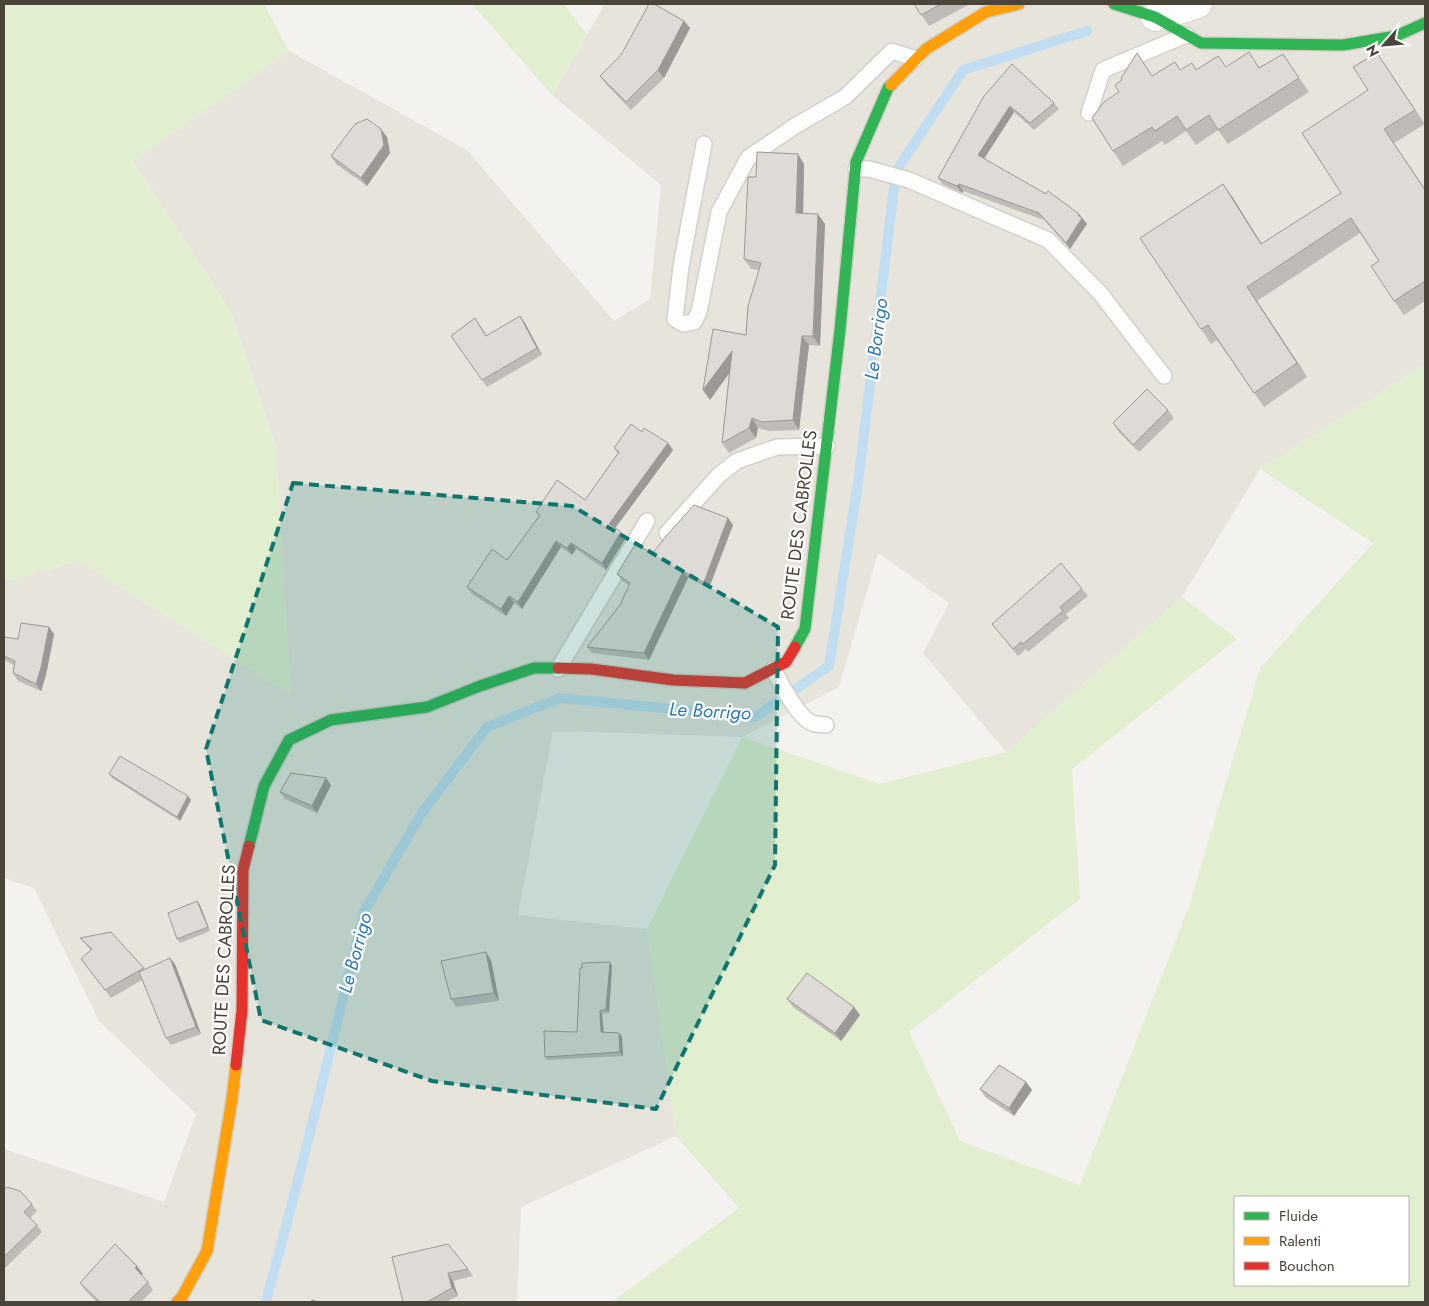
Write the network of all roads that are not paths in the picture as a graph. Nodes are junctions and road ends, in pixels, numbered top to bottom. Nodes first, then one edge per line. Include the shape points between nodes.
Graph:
1 (1019, 4) edge
2 (1114, 4) edge
3 (1198, 4) edge
4 (1155, 17) junction
5 (1425, 23) edge
6 (1186, 35) junction
7 (916, 59) junction
8 (1089, 113) dead end
9 (704, 144) dead end
10 (862, 169) junction
11 (1164, 376) dead end
12 (827, 446) junction
13 (647, 521) dead end
14 (667, 533) edge
15 (558, 669) junction
16 (773, 669) junction
17 (826, 725) dead end
18 (177, 1302) edge

1 - 7 street, ROUTE DES CABROLLES via 986,12 926,49
2 - 4 street
3 - 4 street
4 - 6 street
5 - 6 street via 1396,36 1343,45 1201,43
6 - 8 lane via 1103,70
7 - 9 lane via 892,51 845,97 748,158 719,212 699,312 694,322 682,324 675,319 681,266
7 - 10 street, ROUTE DES CABROLLES via 888,88 856,162
10 - 11 lane via 909,180 1048,240 1100,293
10 - 12 street, ROUTE DES CABROLLES
12 - 14 lane via 776,447 737,461 718,475
12 - 16 street, ROUTE DES CABROLLES via 805,629 786,662
13 - 15 lane
15 - 16 street, ROUTE DES CABROLLES via 745,683
15 - 18 street, ROUTE DES CABROLLES via 534,668 427,707 331,720 289,740 264,786 243,870 242,1010 232,1100 208,1251
16 - 17 lane via 801,714 810,723

